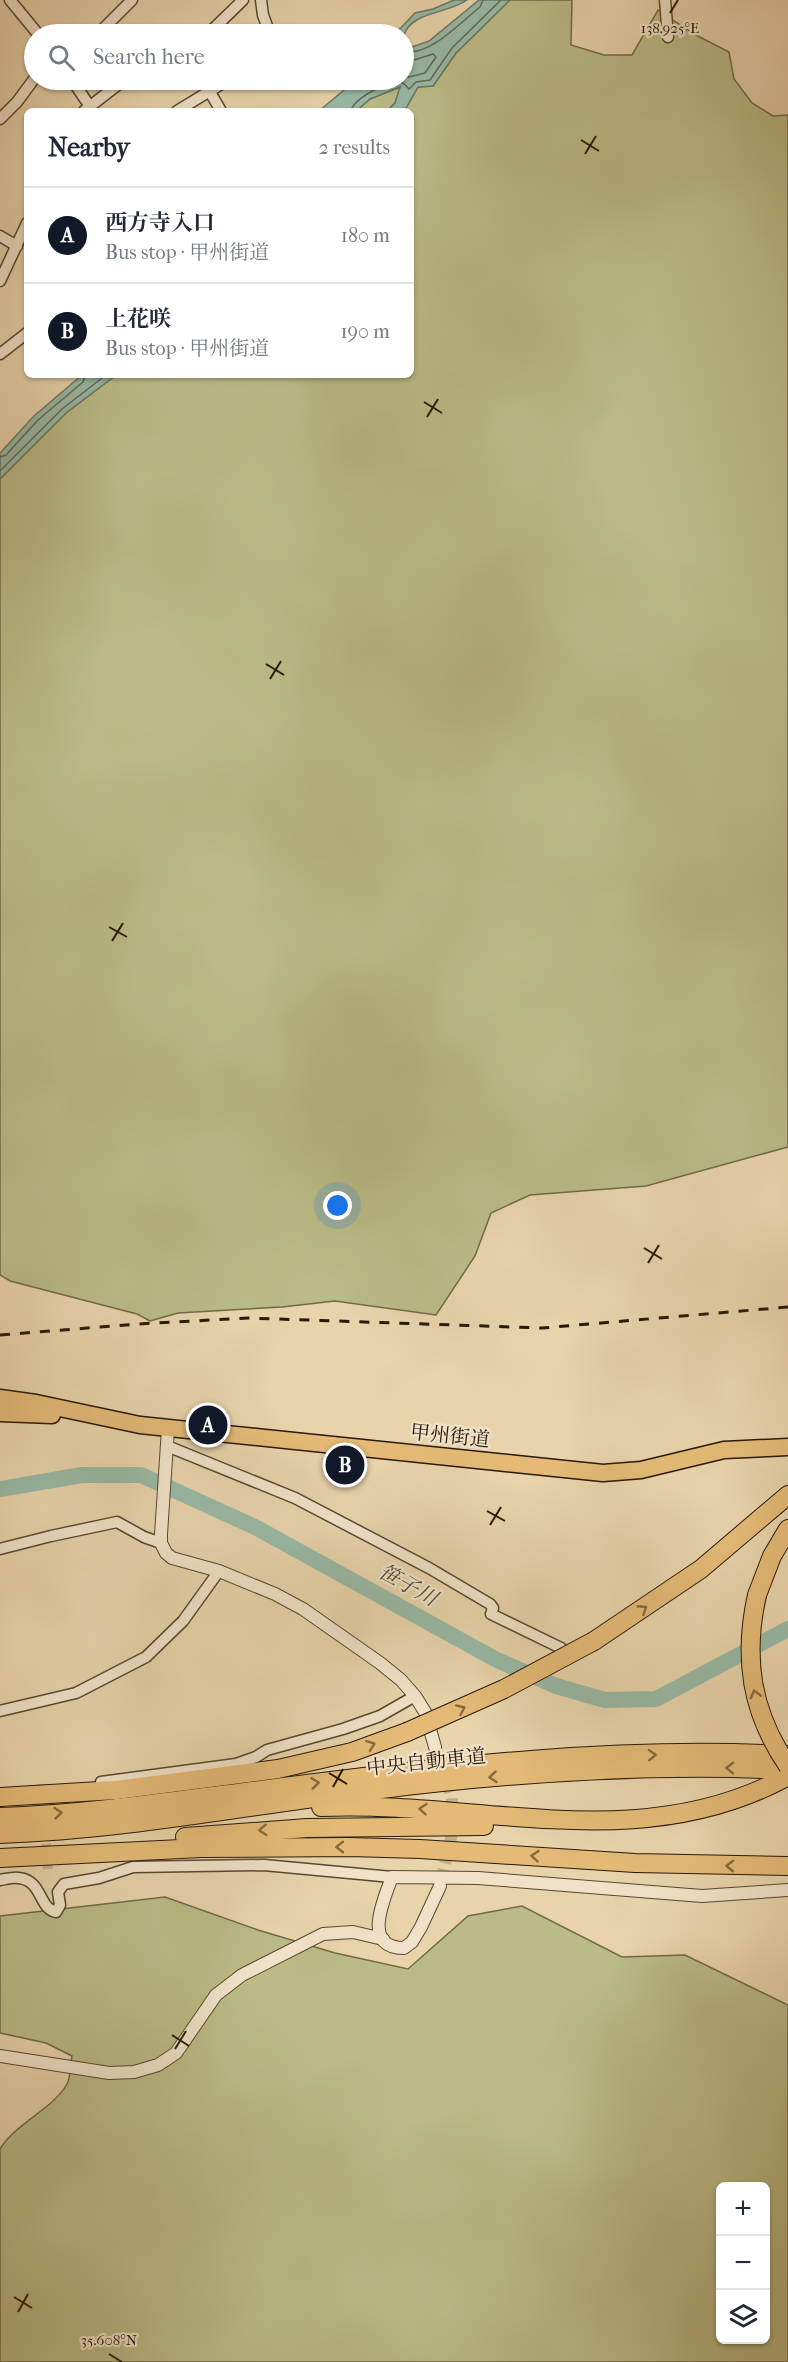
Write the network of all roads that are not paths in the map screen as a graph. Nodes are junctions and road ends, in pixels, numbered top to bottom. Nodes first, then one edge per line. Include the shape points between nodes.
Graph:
1 (10, 0) edge
2 (132, 0) edge
3 (243, 0) edge
4 (261, 0) edge
5 (665, 0) edge
6 (30, 24) edge
7 (108, 24) edge
8 (218, 24) edge
9 (266, 24) edge
10 (668, 37) dead end
11 (26, 90) edge
12 (77, 90) edge
13 (111, 90) edge
14 (210, 90) joint
15 (87, 108) edge
16 (183, 108) edge
17 (219, 108) edge
18 (0, 119) edge
19 (24, 230) edge
20 (0, 236) edge
21 (17, 246) junction
22 (0, 281) edge
23 (24, 335) edge
24 (0, 354) edge
25 (0, 1398) edge
26 (0, 1413) edge
27 (106, 1420) junction
28 (168, 1428) junction
29 (167, 1446) junction
30 (788, 1447) edge
31 (788, 1495) edge
32 (788, 1529) edge
33 (161, 1538) junction
34 (0, 1549) edge
35 (219, 1571) junction
36 (561, 1648) dead end
37 (415, 1696) junction
38 (0, 1711) edge
39 (435, 1747) tunnel mouth
40 (788, 1755) edge
41 (593, 1764) junction
42 (788, 1768) edge
43 (788, 1776) edge
44 (101, 1782) dead end
45 (0, 1797) edge
46 (0, 1817) edge
47 (657, 1818) junction
48 (121, 1824) junction
49 (0, 1834) edge
50 (0, 1856) edge
51 (788, 1866) edge
52 (392, 1877) junction
53 (0, 1880) edge
54 (440, 1886) tunnel mouth
55 (788, 1890) edge
56 (383, 1940) junction
57 (0, 2056) edge

1 - 6 street
2 - 7 street
3 - 8 street
4 - 9 street
5 - 10 street
11 - 18 street
12 - 15 street
13 - 15 street
14 - 16 street
14 - 17 street
19 - 21 street
20 - 21 street
21 - 22 street
23 - 24 street
25 - 27 highway, 甲州街道
26 - 27 highway, 甲州街道
27 - 28 highway, 甲州街道
28 - 29 street
28 - 30 highway, 甲州街道 via 603,1473 641,1470 724,1450
29 - 33 street
29 - 36 street via 296,1498 429,1568 490,1605 491,1614
45 -> 31 highway, bridge via 116,1790 278,1769 352,1752 407,1732 504,1689 594,1641 701,1569
42 -> 32 highway, bridge via 766,1726 750,1662 757,1595 772,1556
33 - 34 street via 144,1537 117,1522
33 - 35 street via 172,1558
35 - 37 street via 303,1609 380,1663
35 - 38 street via 183,1621 146,1657 76,1693
37 - 39 street
37 - 44 street via 380,1716 267,1750 236,1764
41 -> 40 highway, 中央自動車道 via 651,1754
42 -> 41 highway, 中央自動車道
46 -> 41 highway, 中央自動車道 via 460,1767
41 -> 48 highway, 中央自動車道
43 - 47 highway via 724,1804
47 -> 48 highway via 560,1821 340,1806
47 -> 50 highway via 561,1826 308,1828
48 - 49 highway, 中央自動車道
51 -> 50 highway via 635,1863 338,1847
52 - 53 street via 264,1865 133,1867 64,1884 58,1892 60,1905 56,1912 46,1908 38,1890 25,1879
52 - 55 street via 478,1878 702,1896
52 - 56 street via 379,1913 378,1927
54 - 56 street via 412,1942 404,1948 393,1948
56 - 57 street via 353,1932 323,1934 242,1975 216,1995 176,2053 158,2065 134,2072 109,2073

